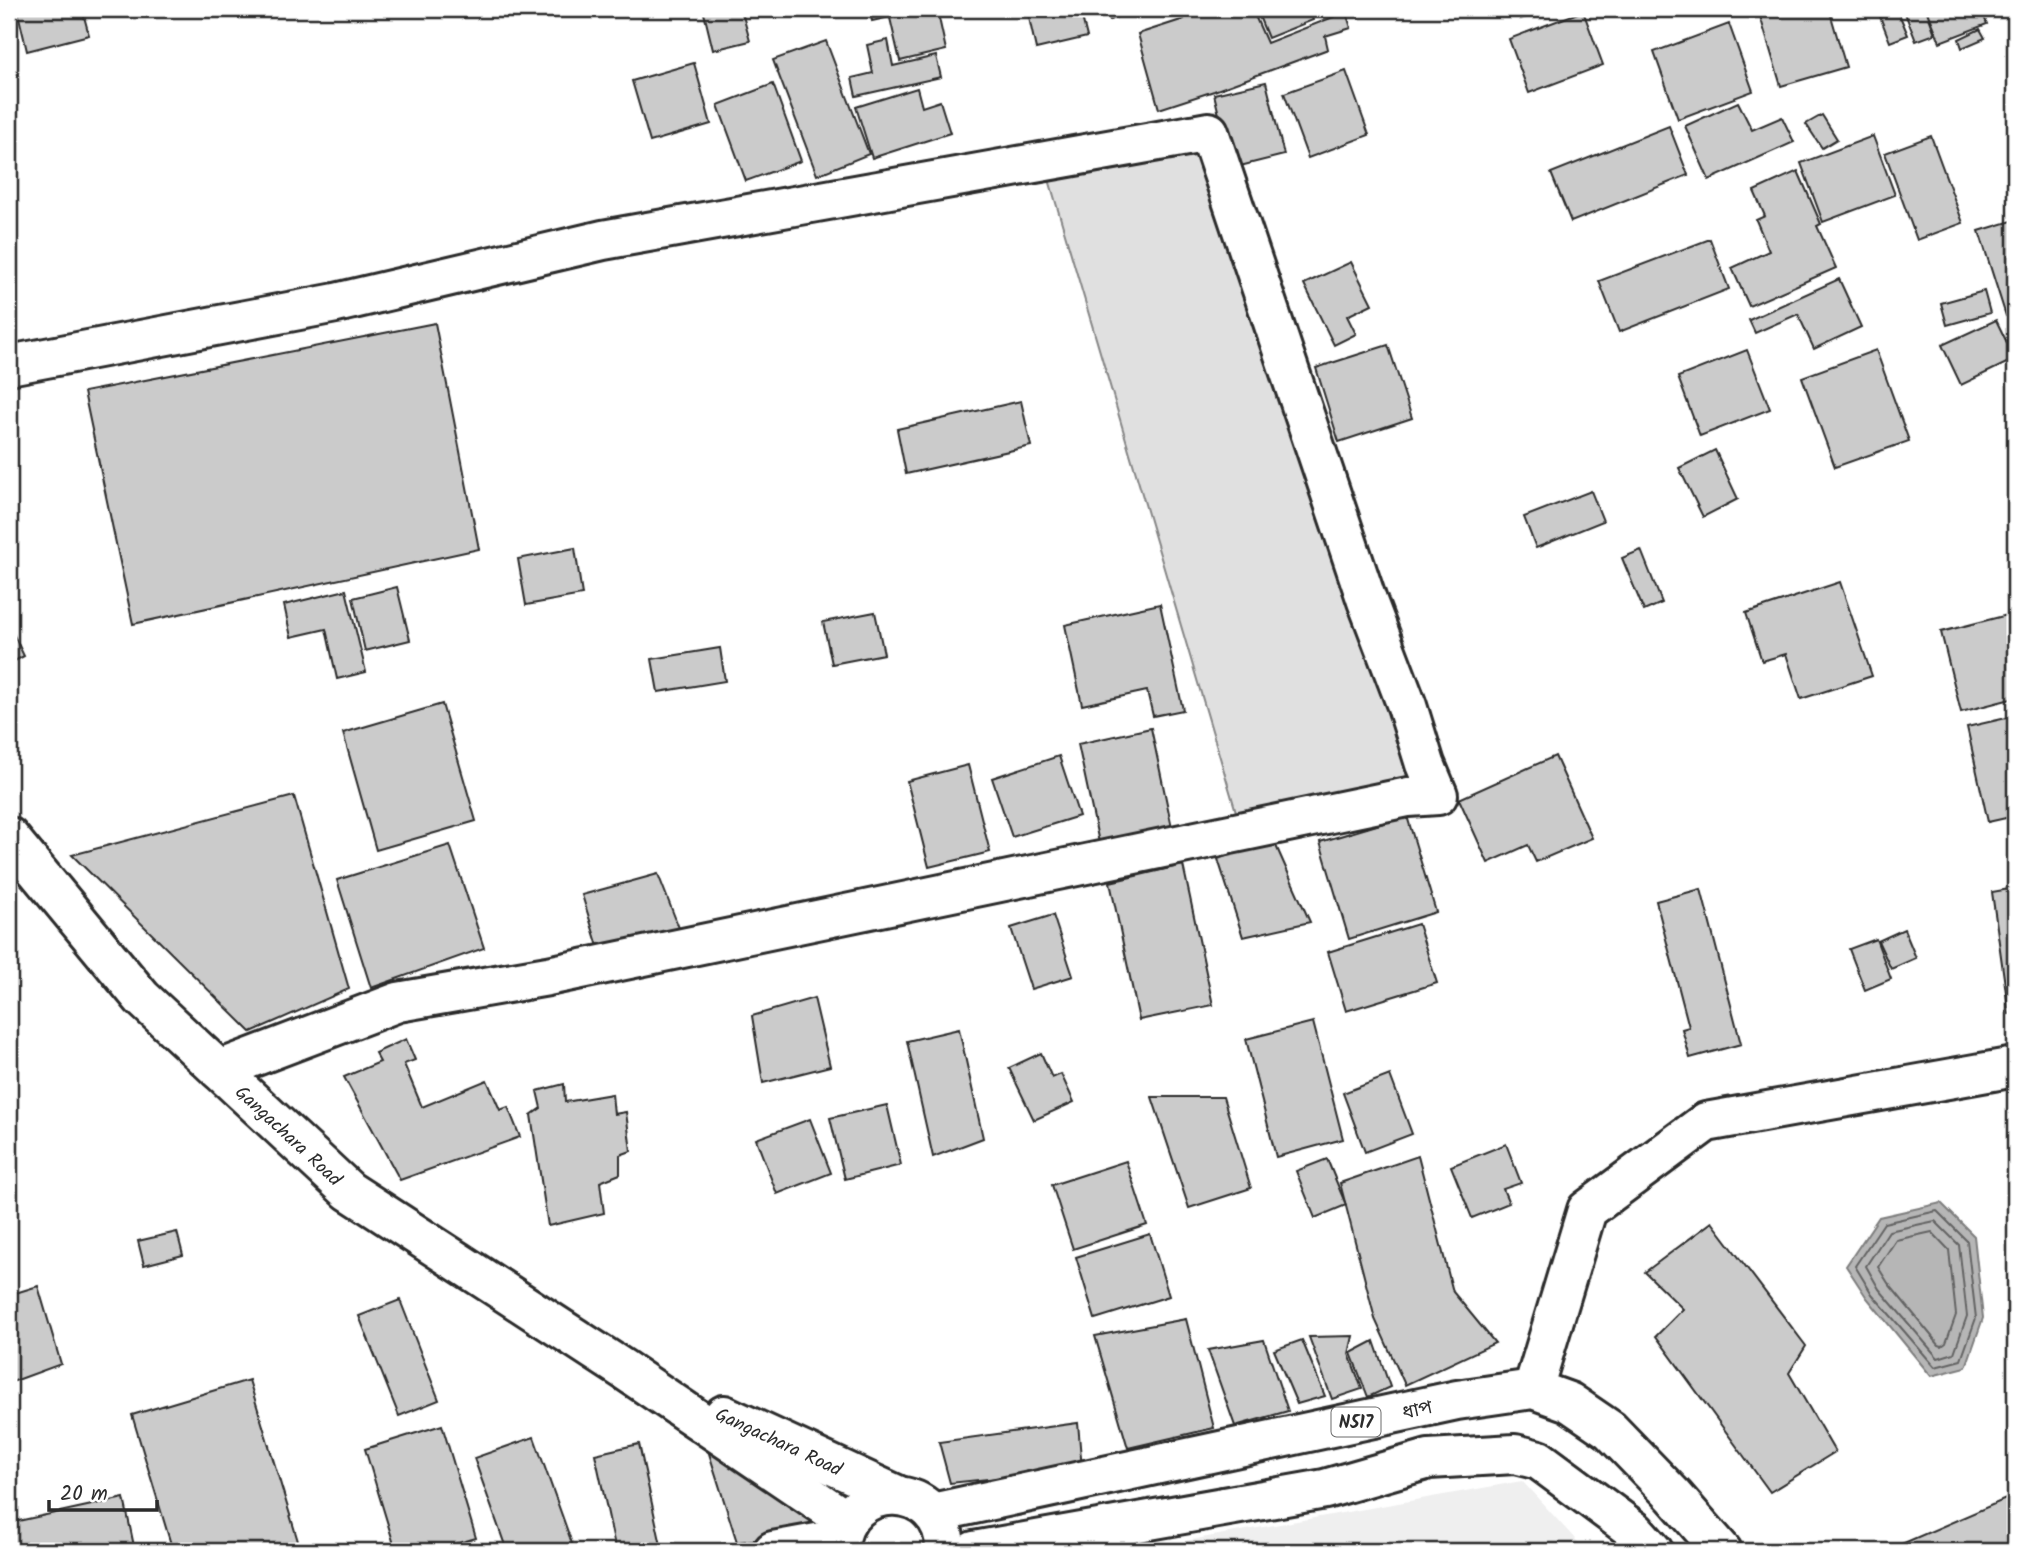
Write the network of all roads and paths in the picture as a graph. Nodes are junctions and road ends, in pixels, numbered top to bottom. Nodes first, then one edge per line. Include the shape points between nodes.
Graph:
1 (9, 365) edge
2 (9, 837) edge
3 (2015, 1067) edge
4 (219, 1070) junction
5 (623, 1369) junction
6 (1533, 1389) junction
7 (897, 1495) junction
8 (932, 1513) junction
9 (841, 1537) edge
10 (773, 1551) edge
11 (945, 1551) edge
12 (974, 1551) edge
13 (1653, 1551) edge
14 (1722, 1551) edge

1 - 4 main road via 336,303 603,240 1209,132 1367,601 1438,795 1408,797 548,976 398,1002
2 - 4 main road, Gangachara Road via 142,998
3 - 6 main road via 1706,1122 1587,1210
4 - 5 main road, Gangachara Road via 349,1191
5 - 7 main road, Gangachara Road
5 - 9 main road, Gangachara Road
6 - 8 main road, ধাপ / N517 via 1457,1400
6 - 14 main road, ধাপ / N517 via 1569,1402 1610,1430
7 - 8 main road
7 - 9 main road via 877,1497 860,1506
8 - 11 main road via 941,1526
9 - 10 main road
12 - 13 main road via 1325,1489 1429,1459 1515,1454 1539,1461 1635,1531

